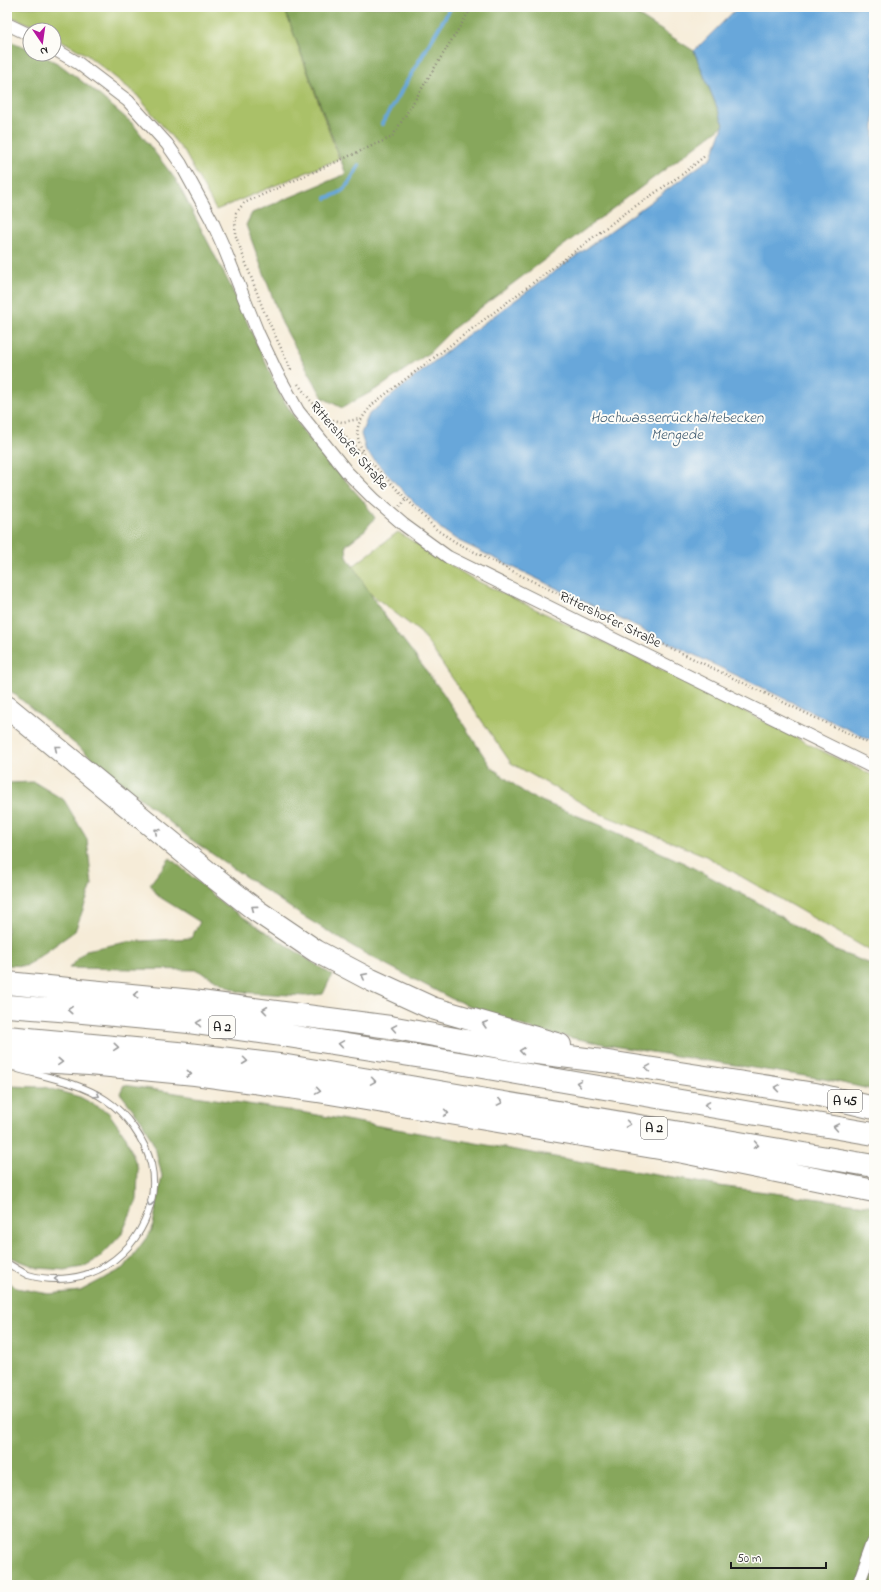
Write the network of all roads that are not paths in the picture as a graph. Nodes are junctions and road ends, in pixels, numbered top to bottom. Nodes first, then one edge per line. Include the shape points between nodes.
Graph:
1 (7, 24) edge
2 (22, 31) edge
3 (62, 54) edge
4 (7, 707) edge
5 (874, 768) edge
6 (7, 983) edge
7 (7, 1006) edge
8 (7, 1038) edge
9 (602, 1060) junction
10 (11, 1064) edge
11 (874, 1108) edge
12 (874, 1134) edge
13 (874, 1166) edge
14 (874, 1191) edge
15 (7, 1263) edge
16 (874, 1541) edge
17 (858, 1585) edge

1 - 2 street
3 - 5 street, Rittershofer Straße via 128,101 172,150 217,232 258,333 298,411 347,472 374,499 448,557
9 -> 4 highway via 432,1008 316,951 257,911 215,878
9 -> 6 highway via 521,1051 390,1027 201,1002
12 -> 7 highway, A 2 via 289,1036 189,1022
8 -> 13 highway, A 2 via 188,1054 287,1066
11 -> 9 highway, A 45 via 815,1094
10 -> 14 highway via 89,1064 318,1091 683,1152
10 -> 15 lane via 90,1091 107,1101 138,1133 150,1163 153,1186 148,1212 138,1235 124,1253 101,1270 80,1277 54,1280 28,1275
16 - 17 street

